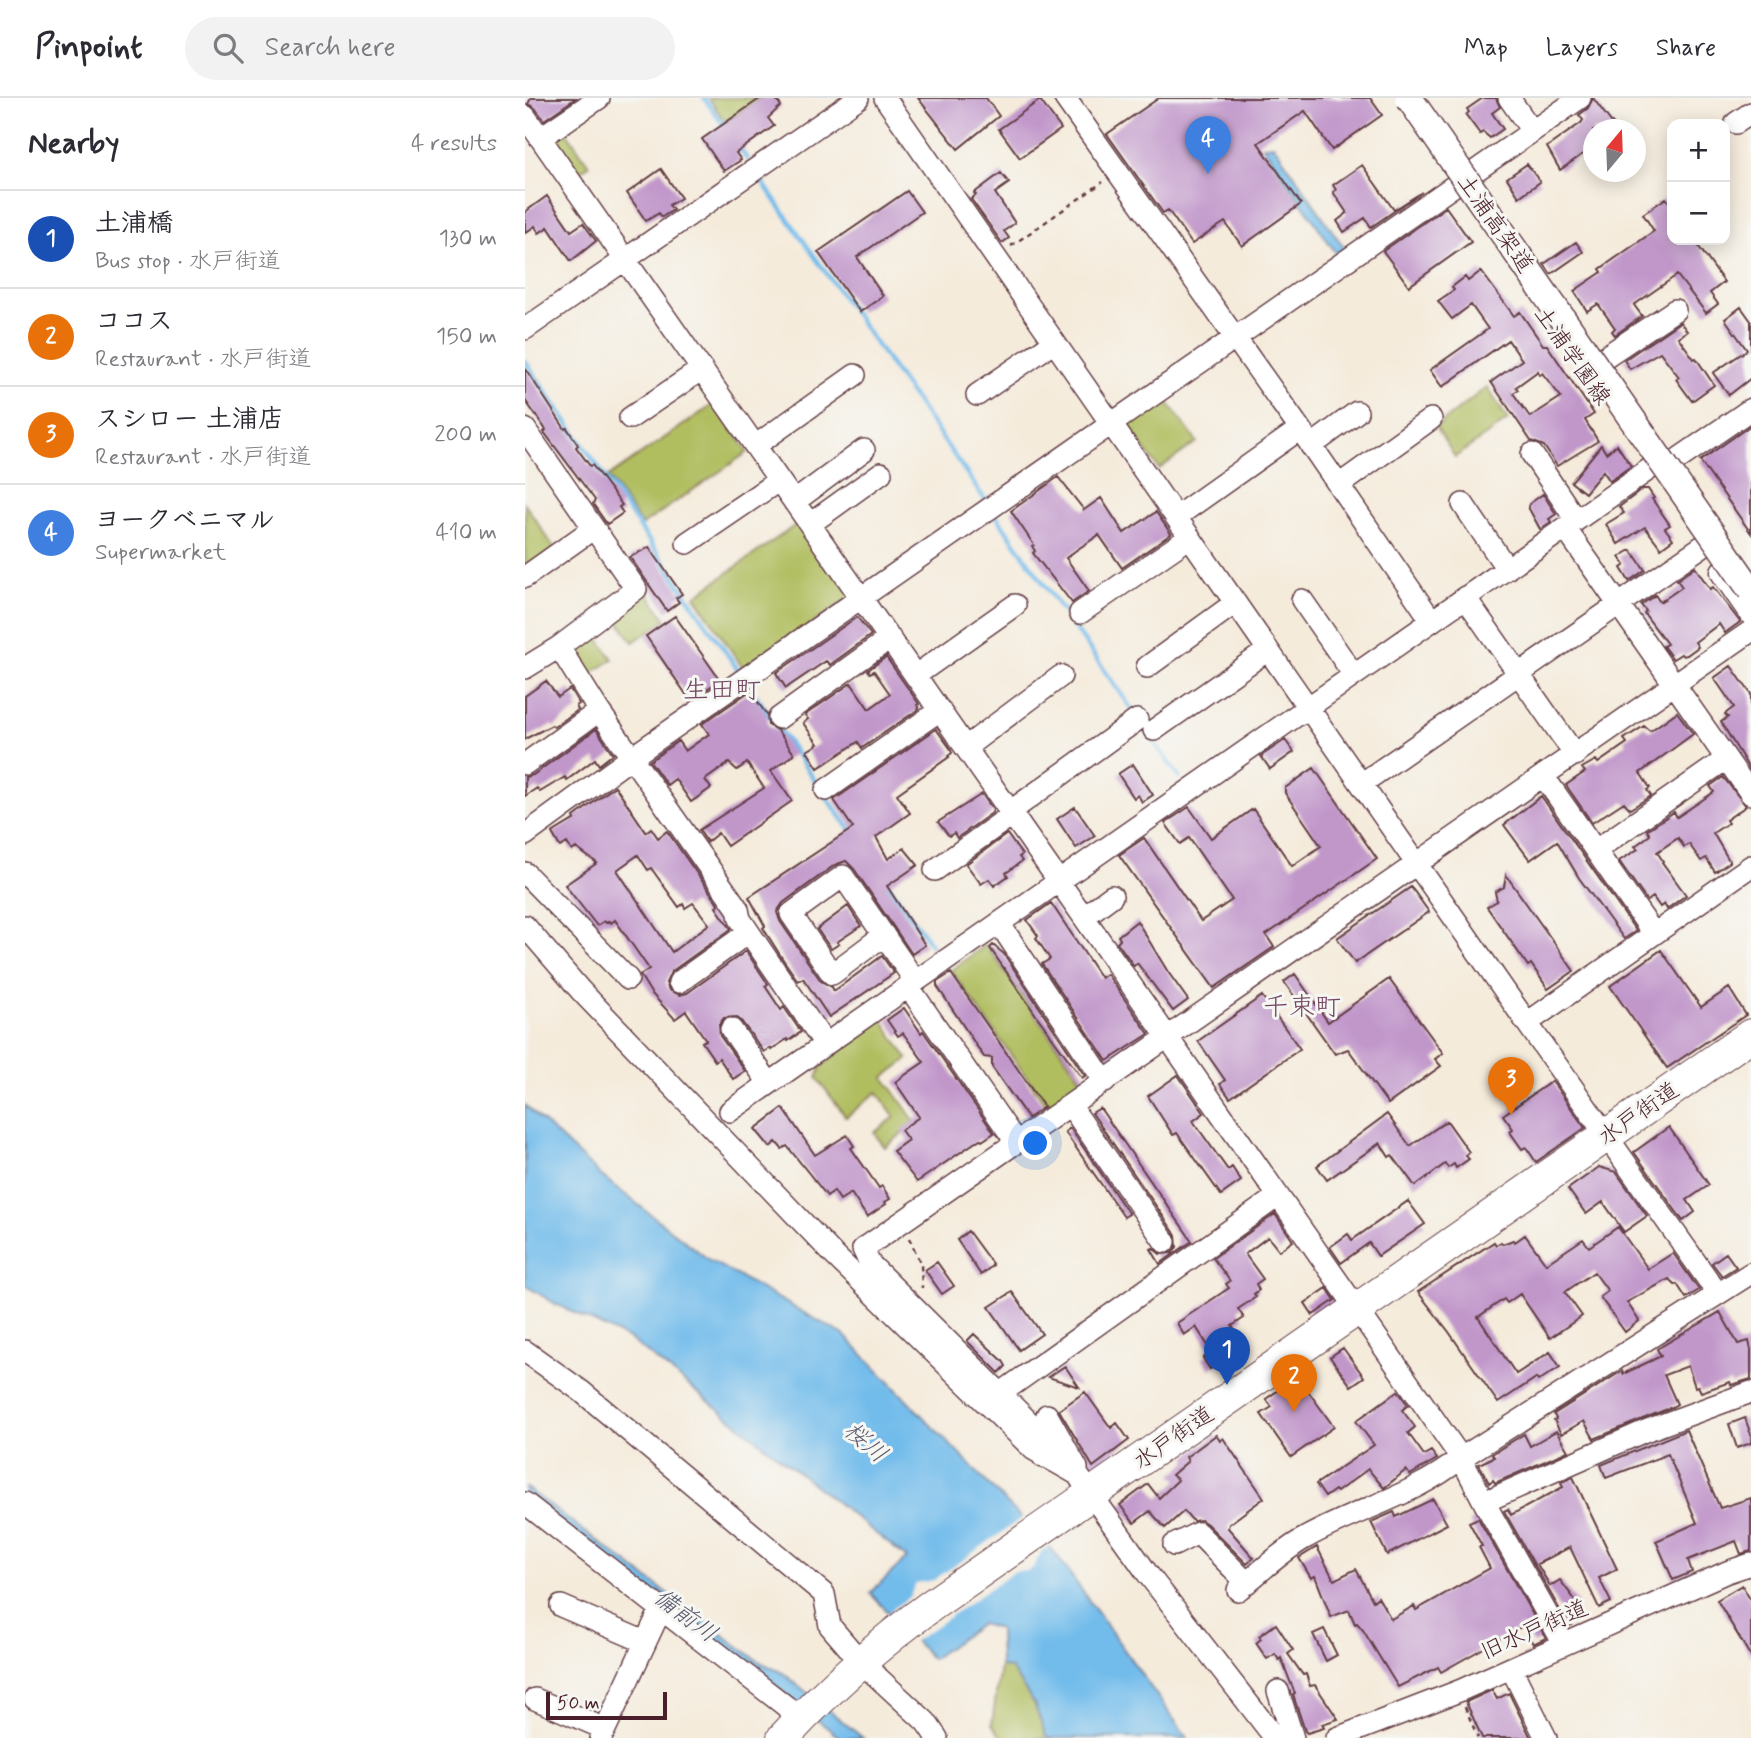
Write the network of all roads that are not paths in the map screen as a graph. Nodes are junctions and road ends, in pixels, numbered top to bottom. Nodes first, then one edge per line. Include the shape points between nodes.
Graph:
1 (599, 98) edge
2 (857, 98) edge
3 (885, 98) edge
4 (1065, 98) edge
5 (1395, 98) edge
6 (1409, 98) edge
7 (1421, 98) edge
8 (1509, 98) edge
9 (1580, 98) edge
10 (525, 116) edge
11 (1532, 131) junction
12 (540, 138) junction
13 (1464, 178) junction
14 (625, 258) junction
15 (1675, 310) dead end
16 (525, 329) edge
17 (1236, 338) junction
18 (1054, 342) junction
19 (1602, 359) junction
20 (702, 369) junction
21 (855, 375) dead end
22 (977, 395) dead end
23 (1751, 409) edge
24 (1357, 412) dead end
25 (629, 418) dead end
26 (1430, 419) dead end
27 (1112, 425) junction
28 (525, 429) edge
29 (1306, 438) junction
30 (755, 446) junction
31 (864, 450) dead end
32 (1532, 454) dead end
33 (1663, 465) junction
34 (881, 473) dead end
35 (778, 481) junction
36 (1339, 485) junction
37 (794, 502) junction
38 (1462, 503) dead end
39 (1176, 517) junction
40 (810, 524) junction
41 (1570, 524) junction
42 (594, 528) junction
43 (1190, 537) junction
44 (687, 542) dead end
45 (1705, 545) junction
46 (1507, 569) junction
47 (1751, 572) edge
48 (525, 577) edge
49 (1751, 590) edge
50 (862, 597) junction
51 (1465, 597) junction
52 (1302, 600) dead end
53 (1235, 603) junction
54 (1015, 605) dead end
55 (1617, 606) junction
56 (1751, 611) edge
57 (1080, 614) dead end
58 (1432, 621) junction
59 (1751, 631) edge
60 (890, 638) junction
61 (558, 647) junction
62 (1268, 650) junction
63 (1147, 667) dead end
64 (525, 668) edge
65 (1519, 674) junction
66 (916, 675) junction
67 (1354, 675) junction
68 (1061, 676) dead end
69 (1674, 685) junction
70 (1307, 707) junction
71 (940, 709) junction
72 (599, 710) junction
73 (779, 718) dead end
74 (966, 747) junction
75 (1575, 755) junction
76 (632, 757) junction
77 (1726, 759) junction
78 (525, 764) edge
79 (1544, 777) junction
80 (1361, 784) junction
81 (826, 790) dead end
82 (1751, 794) edge
83 (1012, 813) junction
84 (525, 835) edge
85 (1597, 850) junction
86 (1418, 865) junction
87 (1751, 866) edge
88 (935, 870) dead end
89 (525, 873) edge
90 (1059, 879) junction
91 (1112, 896) dead end
92 (1085, 916) junction
93 (999, 923) junction
94 (525, 926) edge
95 (749, 932) junction
96 (1654, 934) junction
97 (884, 935) junction
98 (628, 979) dead end
99 (908, 979) junction
100 (679, 982) dead end
101 (1527, 1023) junction
102 (731, 1029) dead end
103 (1751, 1035) edge
104 (1169, 1037) junction
105 (825, 1044) junction
106 (1105, 1082) junction
107 (769, 1083) junction
108 (1070, 1105) junction
109 (730, 1111) dead end
110 (1607, 1135) junction
111 (1016, 1142) junction
112 (1278, 1196) junction
113 (1165, 1241) dead end
114 (865, 1247) junction
115 (834, 1254) junction
116 (1751, 1273) edge
117 (1718, 1294) junction
118 (1356, 1308) junction
119 (525, 1351) edge
120 (1751, 1392) edge
121 (1001, 1393) junction
122 (1047, 1415) dead end
123 (1042, 1457) junction
124 (1461, 1458) junction
125 (1082, 1490) junction
126 (1484, 1502) junction
127 (525, 1503) edge
128 (1174, 1545) dead end
129 (1751, 1564) edge
130 (561, 1606) dead end
131 (661, 1609) junction
132 (645, 1642) junction
133 (1564, 1644) junction
134 (867, 1655) junction
135 (1511, 1668) junction
136 (1278, 1691) dead end
137 (535, 1699) dead end
138 (803, 1717) edge
139 (603, 1734) edge
140 (937, 1738) edge
141 (1275, 1738) edge
142 (1293, 1738) edge
143 (1336, 1738) edge
144 (1546, 1738) edge

1 - 12 street
2 - 14 street
3 - 18 street
4 - 17 street
5 - 13 main road, 土浦学園線
6 - 49 main road, 土浦高架道, bridge
7 - 13 main road, 土浦学園線
8 - 11 street
9 - 11 street
10 - 12 street
11 - 13 street
12 - 14 street
13 - 17 street
13 - 19 main road, 土浦学園線
13 - 33 main road, 土浦学園線
14 - 16 street
14 - 20 street
15 - 19 street
17 - 27 street
17 - 29 street
18 - 22 street
18 - 27 street
19 - 33 main road, 土浦学園線
20 - 25 street
20 - 30 street
21 - 30 street
23 - 33 street
24 - 29 street
26 - 36 street
27 - 39 street
27 - 50 street
28 - 42 street
29 - 36 street
29 - 39 street
30 - 35 street
31 - 37 street
32 - 41 street
33 - 41 street
33 - 45 main road, 土浦学園線
33 - 47 main road, 土浦学園線
34 - 40 street
35 - 37 street
35 - 44 street
36 - 58 street
37 - 40 street
38 - 46 street
39 - 43 street
40 - 50 street
41 - 46 street
41 - 55 street
42 - 48 street
42 - 61 street via 636,589
43 - 53 street
43 - 57 street
45 - 55 street
45 - 56 main road, 土浦学園線
46 - 51 street
50 - 60 street
50 - 76 street
51 - 58 street
51 - 65 street
52 - 67 street
53 - 62 street
53 - 63 street
54 - 66 street
55 - 65 street
55 - 69 street
58 - 67 street
59 - 69 street
60 - 66 street
60 - 73 street
61 - 64 street
61 - 72 street
62 - 70 street
62 - 83 street
65 - 75 street
65 - 80 street
66 - 71 street
67 - 70 street
68 - 74 street
69 - 75 street
69 - 77 street
70 - 80 street
70 - 90 street
71 - 74 street
71 - 81 street
72 - 76 street
72 - 78 street
74 - 83 street
75 - 79 street
76 - 84 street
76 - 95 street via 738,909
77 - 82 street
77 - 85 street
79 - 85 street
79 - 86 street
80 - 86 street
83 - 88 street
83 - 90 street
85 - 96 street
86 - 101 street
86 - 104 street
87 - 96 street
89 - 98 street
90 - 92 street
90 - 93 street
91 - 92 street
92 - 104 street
93 - 99 street
93 - 106 street
94 - 115 street via 581,991
95 - 100 street
95 - 105 street
96 - 101 street
97 - 97 street via 843,876 791,914 832,974
97 - 99 street
99 - 105 street
99 - 111 street
101 - 110 street
102 - 107 street
103 - 110 highway, 水戸街道
104 - 106 street
104 - 112 street
105 - 107 street
106 - 108 street
107 - 109 street
108 - 111 street
108 - 113 street
110 - 117 street
110 - 118 highway, 水戸街道
111 - 114 street
112 - 118 street
112 - 121 street
114 - 115 street via 857,1242
114 - 121 street via 870,1264
115 - 123 street
116 - 117 street
117 - 124 street
118 - 124 street
118 - 125 highway, 水戸街道
119 - 134 street via 581,1391 824,1594 830,1626
120 - 126 street via 1645,1431
121 - 123 street via 1031,1424 1045,1446
122 - 125 street via 1077,1468
123 - 125 street
124 - 126 street
124 - 128 street via 1388,1500 1305,1537 1243,1587 1198,1533
125 - 134 highway, 水戸街道
125 - 141 street
126 - 133 street
127 - 131 street
129 - 133 street, 旧水戸街道
130 - 132 street
131 - 132 street
131 - 138 street
132 - 139 street
133 - 135 street, 旧水戸街道
134 - 138 highway, 水戸街道
134 - 140 street
135 - 143 street, 旧水戸街道
135 - 144 street
136 - 142 street
137 - 139 street

